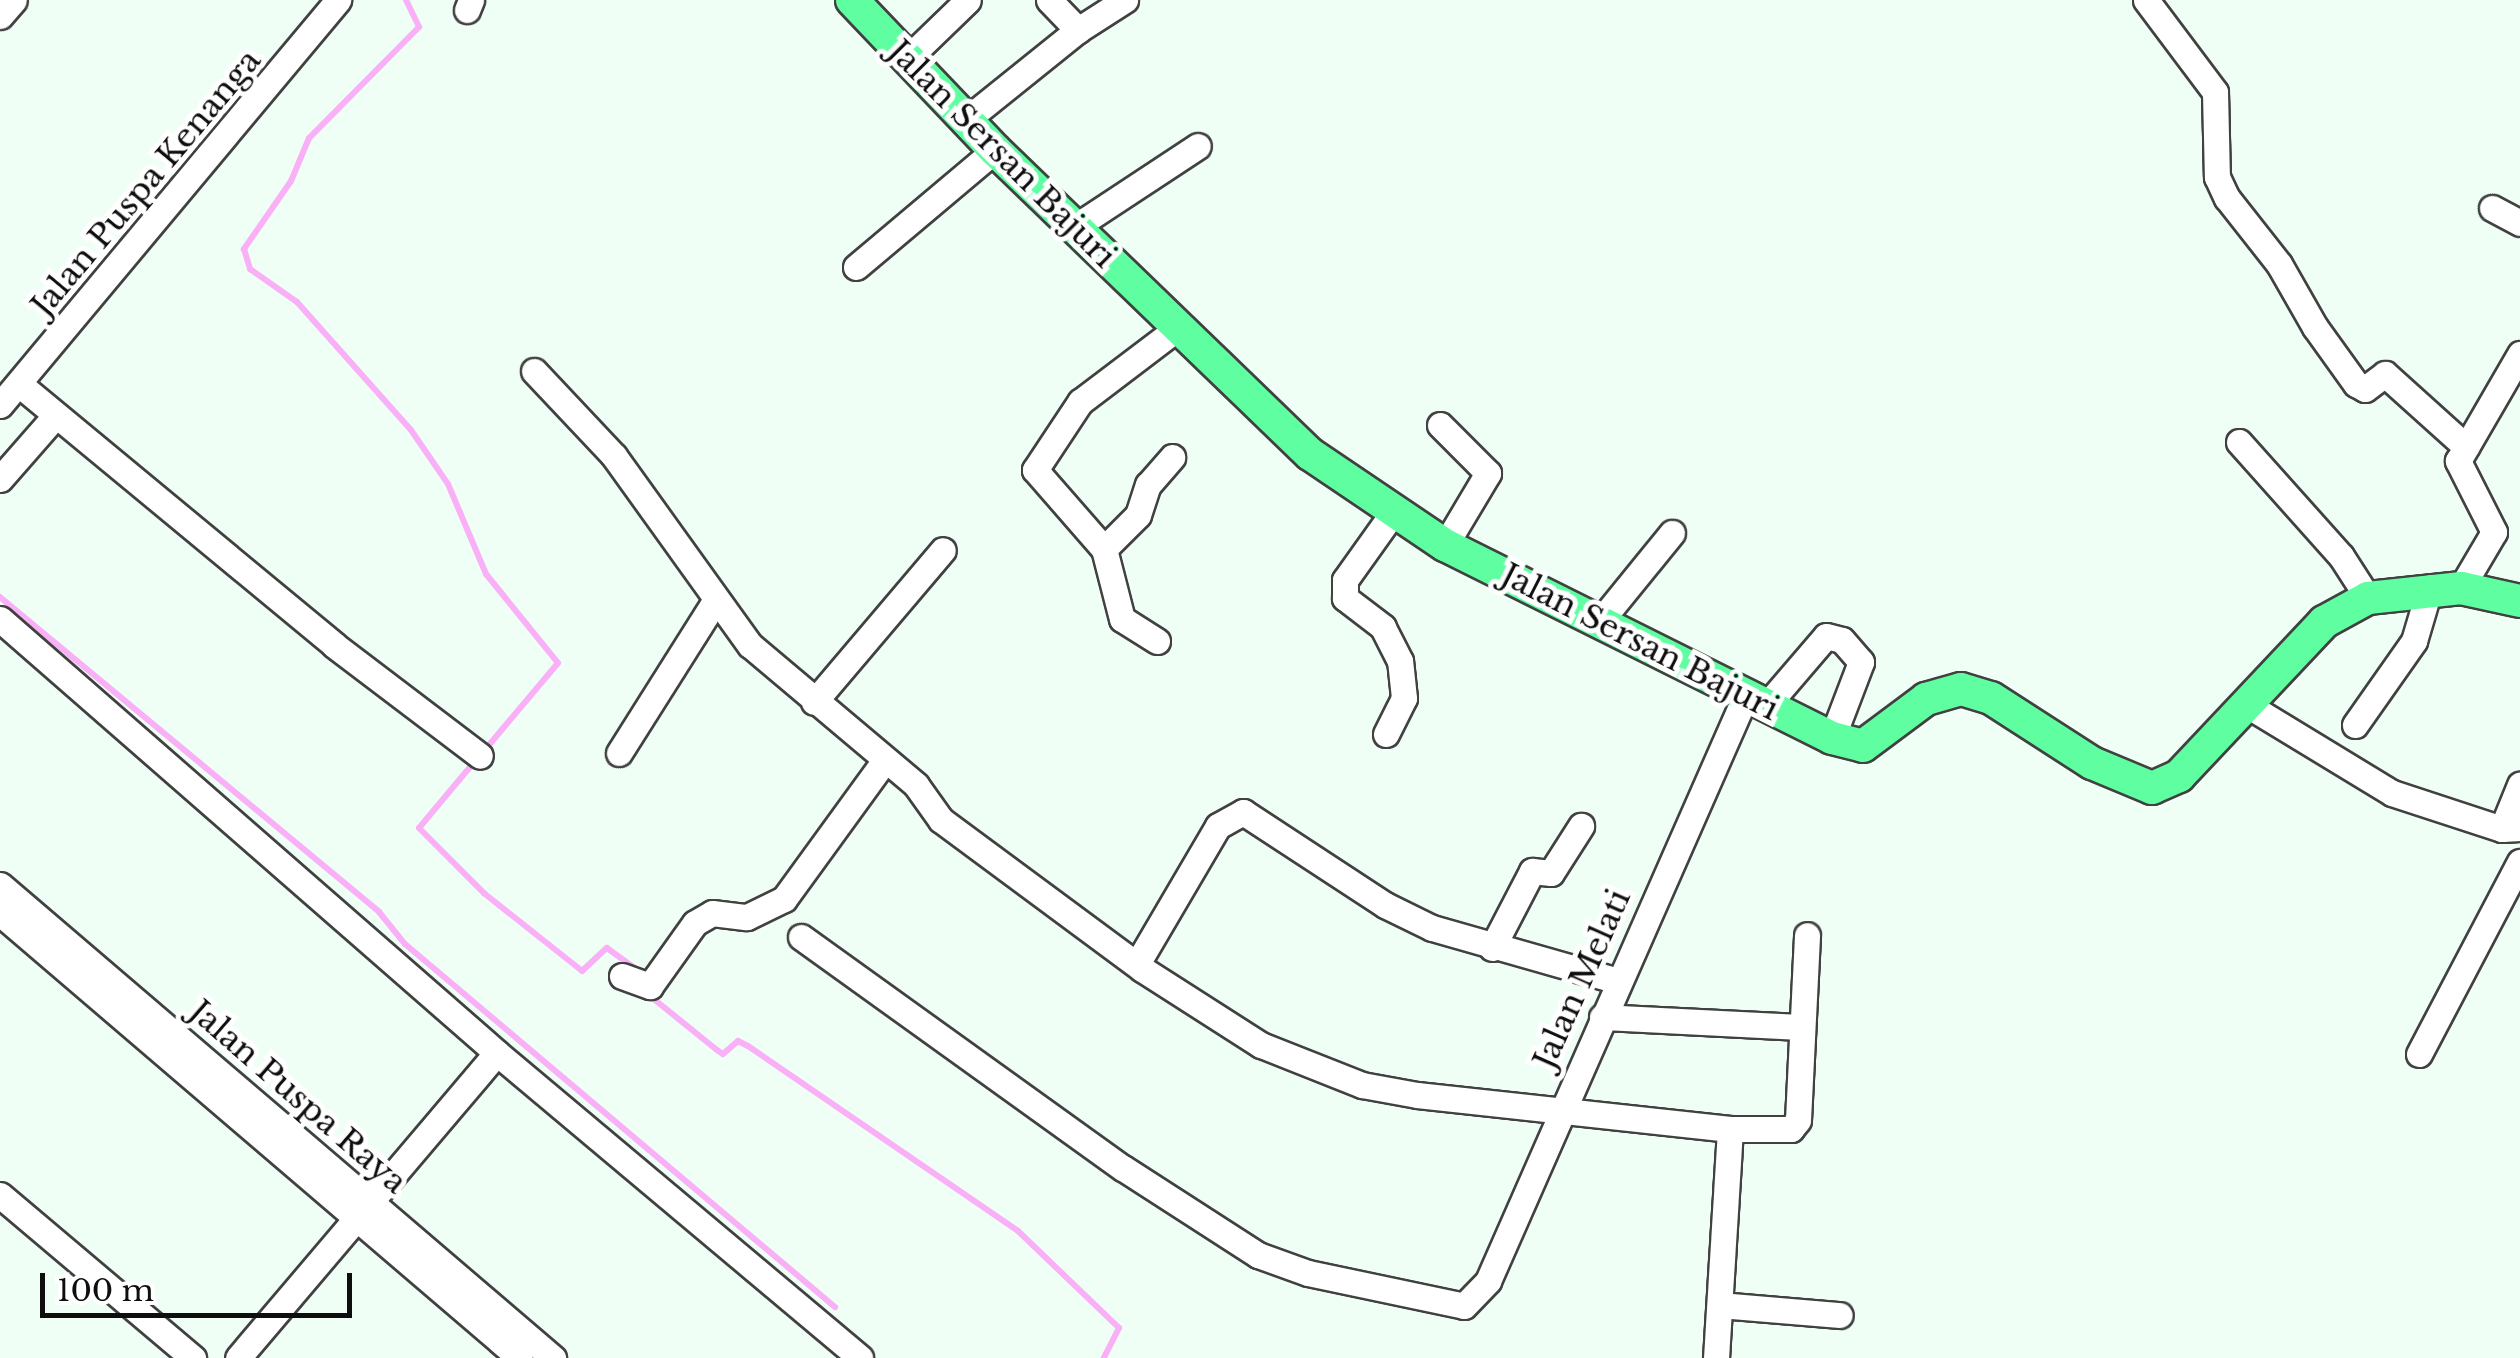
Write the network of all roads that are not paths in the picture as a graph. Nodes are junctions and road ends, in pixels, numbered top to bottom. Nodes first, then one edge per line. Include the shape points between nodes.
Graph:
1 (14, 0) edge
2 (852, 0) edge
3 (968, 0) edge
4 (1049, 0) edge
5 (1125, 0) edge
6 (2146, 0) edge
7 (332, 3) edge
8 (0, 16) edge
9 (1078, 30) junction
10 (906, 60) junction
11 (966, 120) junction
12 (1198, 146) dead end
13 (995, 150) junction
14 (2492, 208) dead end
15 (2520, 224) edge
16 (1075, 227) junction
17 (856, 268) dead end
18 (1176, 329) junction
19 (2520, 354) edge
20 (534, 371) dead end
21 (19, 384) junction
22 (0, 405) edge
23 (56, 415) junction
24 (1440, 425) dead end
25 (2239, 442) dead end
26 (2466, 447) junction
27 (1172, 457) dead end
28 (0, 479) edge
29 (1392, 514) junction
30 (1672, 533) dead end
31 (1445, 545) junction
32 (1104, 549) junction
33 (943, 550) dead end
34 (2446, 588) junction
35 (2368, 598) junction
36 (2520, 601) edge
37 (715, 602) junction
38 (1602, 618) junction
39 (0, 619) edge
40 (1156, 641) dead end
41 (1756, 701) junction
42 (814, 702) junction
43 (2244, 703) junction
44 (2355, 725) dead end
45 (1386, 734) dead end
46 (1832, 738) junction
47 (619, 754) dead end
48 (480, 756) dead end
49 (885, 760) junction
50 (2520, 785) edge
51 (1581, 826) dead end
52 (2511, 829) edge
53 (2520, 862) edge
54 (0, 886) edge
55 (0, 913) edge
56 (1807, 935) dead end
57 (800, 937) dead end
58 (1492, 948) junction
59 (1136, 964) junction
60 (622, 976) dead end
61 (1618, 981) junction
62 (1602, 1017) junction
63 (1798, 1026) junction
64 (497, 1053) junction
65 (2419, 1054) dead end
66 (1559, 1112) junction
67 (1730, 1129) junction
68 (0, 1195) edge
69 (363, 1210) junction
70 (1720, 1304) junction
71 (1840, 1315) dead end
72 (193, 1358) edge
73 (238, 1358) edge
74 (520, 1358) edge
75 (553, 1358) edge
76 (860, 1358) edge
77 (1716, 1358) edge

1 - 8 street
2 - 10 main road, Jalan Sersan Bajuri
3 - 10 street
4 - 9 street
5 - 9 street
6 - 26 street via 2216,92 2217,177 2315,327 2356,384 2365,390 2385,374
7 - 21 street, Jalan Puspa Kenanga
9 - 11 street
10 - 11 main road, Jalan Sersan Bajuri
11 - 13 main road, Jalan Sersan Bajuri
12 - 16 street
13 - 16 main road, Jalan Sersan Bajuri
13 - 17 street
14 - 15 street
16 - 18 main road, Jalan Sersan Bajuri
18 - 29 main road, Jalan Sersan Bajuri via 1310,454
18 - 32 street via 1080,402 1035,470
19 - 26 street
20 - 37 street via 614,456
21 - 22 street, Jalan Puspa Kenanga
21 - 23 street
23 - 28 street
23 - 48 street
24 - 31 street via 1488,473
25 - 35 street via 2342,556
26 - 34 street via 2459,472 2494,532
27 - 32 street via 1148,485 1138,516
29 - 31 main road, Jalan Sersan Bajuri
29 - 45 street via 1345,580 1345,598 1383,627 1400,662 1404,698
30 - 38 street
31 - 38 main road, Jalan Sersan Bajuri
32 - 40 street via 1122,620
33 - 42 street
34 - 35 main road, Jalan Sersan Bajuri
34 - 36 main road, Jalan Sersan Bajuri
34 - 44 street
35 - 43 main road, Jalan Sersan Bajuri via 2324,622
37 - 42 street
37 - 47 street
38 - 41 main road, Jalan Sersan Bajuri
39 - 64 street
41 - 46 main road, Jalan Sersan Bajuri
41 - 46 street, Jalan Melati via 1826,636 1842,640 1861,662
41 - 61 street, Jalan Melati
42 - 49 street
43 - 46 main road, Jalan Sersan Bajuri via 2179,776 2152,788 2092,763 1991,698 1961,689 1926,699 1863,746
43 - 52 street via 2392,793
49 - 59 street via 916,785 941,820
49 - 60 street via 784,899 747,917 712,913 696,922 650,986
50 - 52 street
51 - 58 street via 1551,873 1532,871
53 - 65 street
54 - 69 street, Jalan Puspa Raya
55 - 69 street, Jalan Puspa Raya
56 - 63 street
57 - 66 street, Jalan Melati via 1122,1168 1258,1256 1456,1306 1471,1304 1482,1292
58 - 59 street via 1385,905 1252,814 1234,812 1218,826
58 - 61 street
59 - 66 street via 1244,1036 1362,1085
61 - 62 street, Jalan Melati
62 - 63 street
62 - 66 street, Jalan Melati
63 - 67 street via 1797,1124
64 - 69 street
64 - 76 street
66 - 67 street
67 - 70 street
68 - 72 street
69 - 73 street
69 - 74 street, Jalan Puspa Raya
69 - 75 street, Jalan Puspa Raya
70 - 71 street
70 - 77 street

